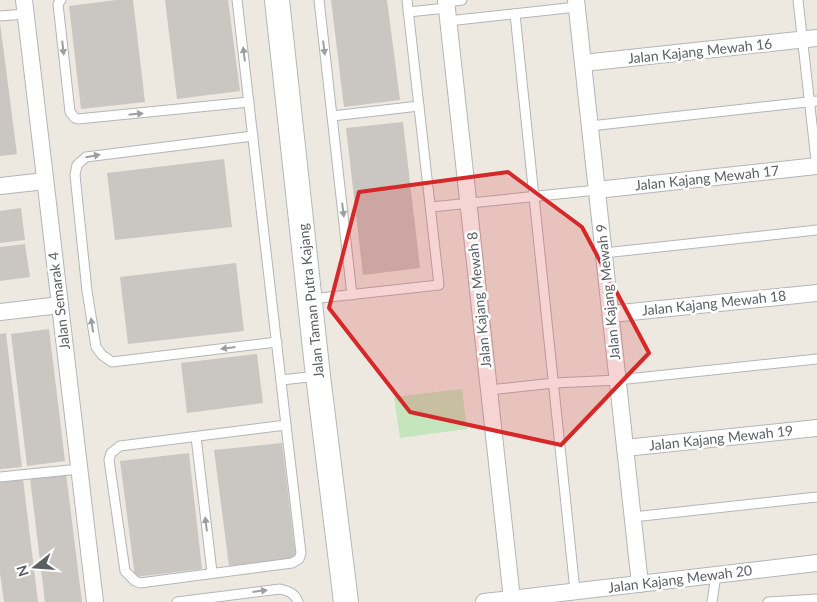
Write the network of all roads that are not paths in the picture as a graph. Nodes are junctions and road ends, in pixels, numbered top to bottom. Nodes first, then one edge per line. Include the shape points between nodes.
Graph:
1 (61, 0) edge
2 (237, 0) edge
3 (277, 0) edge
4 (319, 0) edge
5 (407, 0) edge
6 (798, 0) edge
7 (576, 4) edge
8 (450, 6) edge
9 (25, 7) edge
10 (408, 12) junction
11 (515, 14) junction
12 (0, 16) edge
13 (810, 39) edge
14 (583, 64) junction
15 (249, 102) junction
16 (813, 102) edge
17 (419, 106) junction
18 (332, 116) junction
19 (590, 126) junction
20 (253, 136) junction
21 (817, 166) edge
22 (817, 172) edge
23 (46, 181) junction
24 (0, 186) edge
25 (597, 190) junction
26 (534, 196) junction
27 (468, 203) junction
28 (430, 207) junction
29 (817, 230) edge
30 (604, 254) junction
31 (817, 292) edge
32 (352, 295) junction
33 (311, 299) junction
34 (60, 305) junction
35 (0, 312) edge
36 (611, 314) junction
37 (277, 342) junction
38 (817, 359) edge
39 (318, 376) junction
40 (281, 380) junction
41 (618, 380) junction
42 (554, 383) junction
43 (489, 390) junction
44 (286, 425) junction
45 (817, 428) edge
46 (196, 437) junction
47 (625, 448) junction
48 (79, 469) junction
49 (0, 477) edge
50 (817, 497) edge
51 (633, 516) junction
52 (817, 563) edge
53 (212, 572) junction
54 (716, 575) junction
55 (640, 584) junction
56 (575, 591) junction
57 (512, 599) junction
58 (817, 599) edge
59 (95, 602) edge
60 (177, 602) edge
61 (298, 602) edge
62 (346, 602) edge
63 (484, 602) edge
64 (712, 602) edge
65 (768, 602) edge

1 -> 15 lane via 58,4 70,112 78,120
15 -> 2 lane
3 - 33 street, Jalan Taman Putra Kajang
4 -> 18 lane
5 - 10 lane
6 - 13 lane
7 - 11 lane
7 - 14 street, Jalan Kajang Mewah 9
8 - 10 lane
8 - 11 lane
8 - 27 street, Jalan Kajang Mewah 8
9 - 12 lane
9 - 23 street, Jalan Semarak 4
10 - 17 lane
11 - 26 lane
13 - 14 street, Jalan Kajang Mewah 16
13 - 16 lane
14 - 19 street, Jalan Kajang Mewah 9
15 - 20 lane
16 - 19 lane
16 - 21 lane
17 - 18 lane
17 - 28 lane
18 -> 32 lane
19 - 25 street, Jalan Kajang Mewah 9
20 - 37 lane
37 -> 20 lane via 112,362 96,346 87,291 75,175 77,166 86,157
21 - 22 lane
21 - 25 street, Jalan Kajang Mewah 17
23 - 24 street
23 - 34 street, Jalan Semarak 4
25 - 26 lane
25 - 30 street, Jalan Kajang Mewah 9
26 - 27 lane
26 - 42 lane
27 - 28 lane
27 - 43 street, Jalan Kajang Mewah 8
28 - 32 lane via 440,285
29 - 30 lane
30 - 36 street, Jalan Kajang Mewah 9
31 - 36 street, Jalan Kajang Mewah 18
32 - 33 lane
33 - 39 street, Jalan Taman Putra Kajang
34 - 35 street
34 - 48 street, Jalan Semarak 4
36 - 41 street, Jalan Kajang Mewah 9
37 - 40 lane
38 - 41 lane
39 - 40 lane
39 - 62 street, Jalan Taman Putra Kajang
40 - 44 lane
41 - 42 lane
41 - 47 street, Jalan Kajang Mewah 9
42 - 43 lane
42 - 56 lane
43 - 57 street, Jalan Kajang Mewah 8
44 - 46 lane
44 - 53 lane via 301,553 299,559 292,563
45 - 47 street, Jalan Kajang Mewah 19
53 -> 46 lane
46 - 53 lane via 120,446 111,453 109,460 125,571 130,577 140,583
47 - 51 street, Jalan Kajang Mewah 9
48 - 49 lane
48 - 59 street, Jalan Semarak 4
50 - 51 lane
51 - 55 street, Jalan Kajang Mewah 9
52 - 54 street, Jalan Kajang Mewah 20
54 - 55 street, Jalan Kajang Mewah 20
54 - 64 lane
55 - 56 street, Jalan Kajang Mewah 20
56 - 57 street, Jalan Kajang Mewah 20
57 - 63 street, Jalan Kajang Mewah 20
58 - 65 lane
60 -> 61 lane via 280,589 290,592

